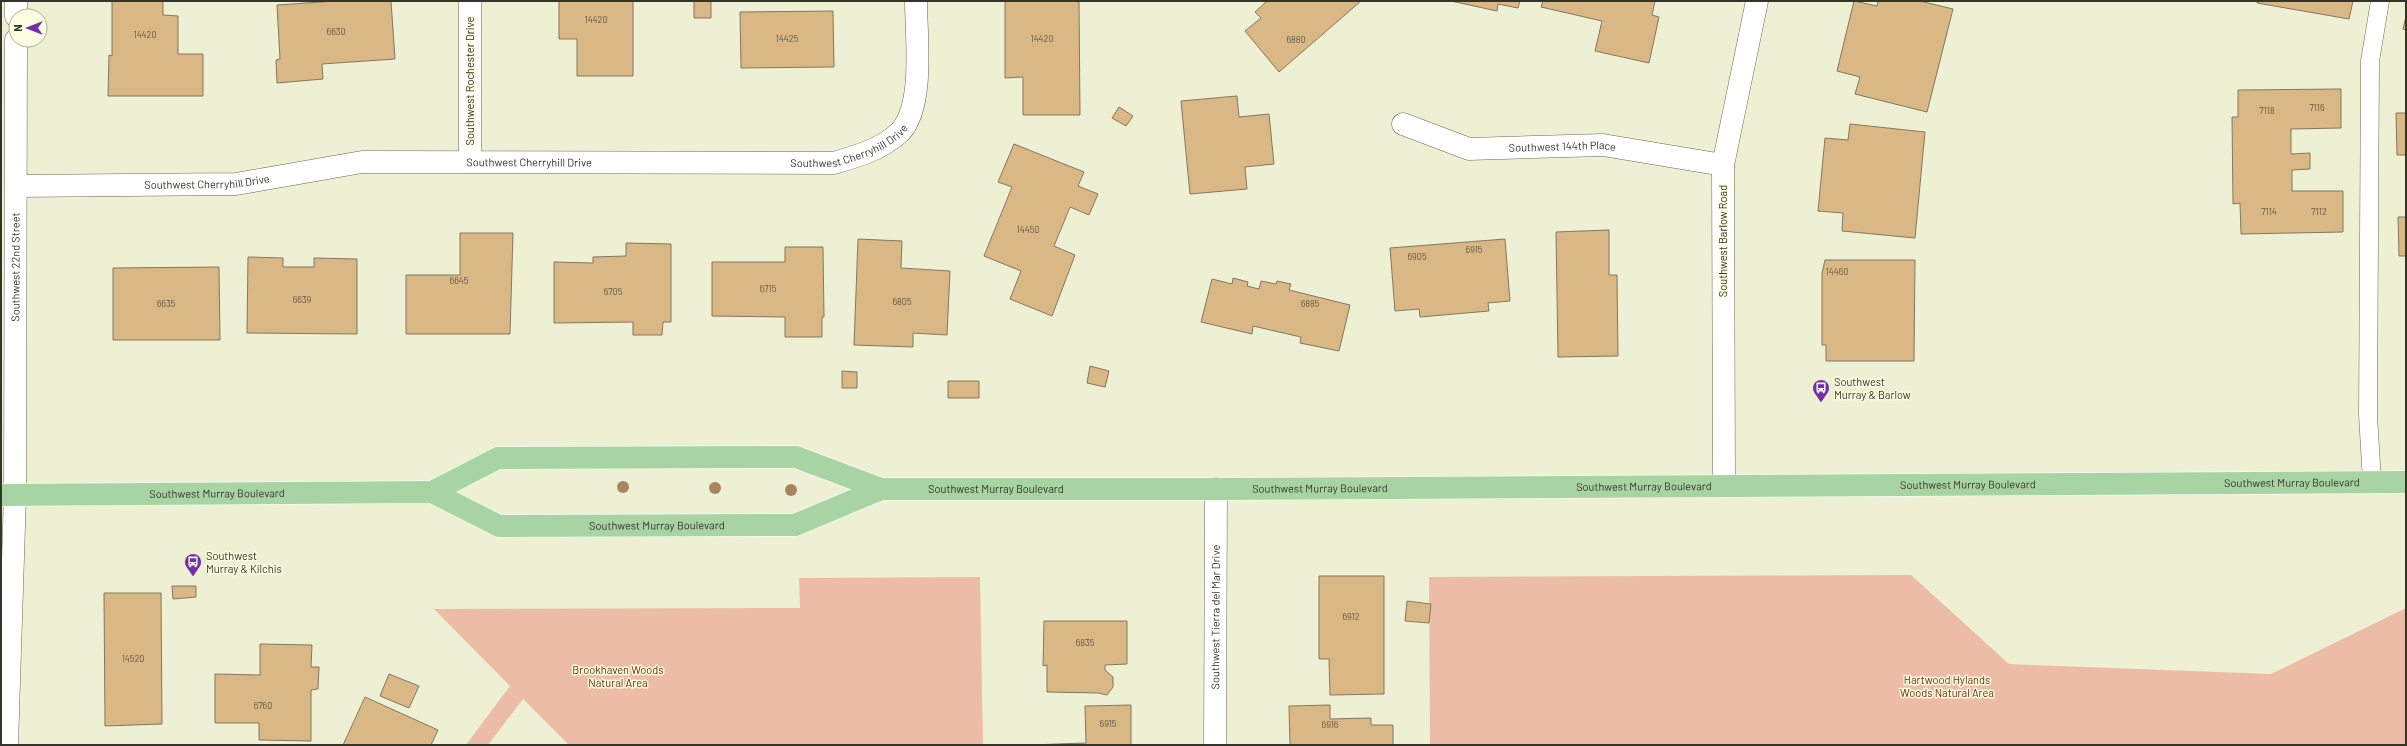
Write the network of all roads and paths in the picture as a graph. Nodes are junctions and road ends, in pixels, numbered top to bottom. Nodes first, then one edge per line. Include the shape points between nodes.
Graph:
1 (470, 1) edge
2 (916, 1) edge
3 (1757, 1) edge
4 (2380, 1) edge
5 (16, 48) edge
6 (1403, 124) dead end
7 (470, 161) junction
8 (1723, 165) junction
9 (17, 186) junction
10 (2372, 482) junction
11 (2406, 482) edge
12 (1724, 485) junction
13 (881, 489) junction
14 (1216, 489) junction
15 (432, 492) junction
16 (8, 495) edge
17 (8, 745) edge
18 (1215, 745) edge

1 - 7 street, Southwest Rochester Drive
2 - 7 street, Southwest Cherryhill Drive via 916,77 913,108 900,131 871,152 834,163
3 - 8 street, Southwest Barlow Road
4 - 10 lane via 2370,61 2368,415
5 - 9 street, Southwest 22nd Street
6 - 8 street, Southwest 144th Place via 1469,149 1603,145
7 - 9 street, Southwest Cherryhill Drive via 362,162 236,184
8 - 12 street, Southwest Barlow Road
9 - 16 street, Southwest 22nd Street
10 - 11 main road, Southwest Murray Boulevard
10 - 12 main road, Southwest Murray Boulevard
12 - 14 main road, Southwest Murray Boulevard
13 - 14 main road, Southwest Murray Boulevard
13 - 15 main road, Southwest Murray Boulevard via 796,457 498,458
13 - 15 main road, Southwest Murray Boulevard via 795,525 500,526
14 - 18 street, Southwest Tierra del Mar Drive
15 - 16 main road, Southwest Murray Boulevard
16 - 17 street, Southwest 22nd Street

